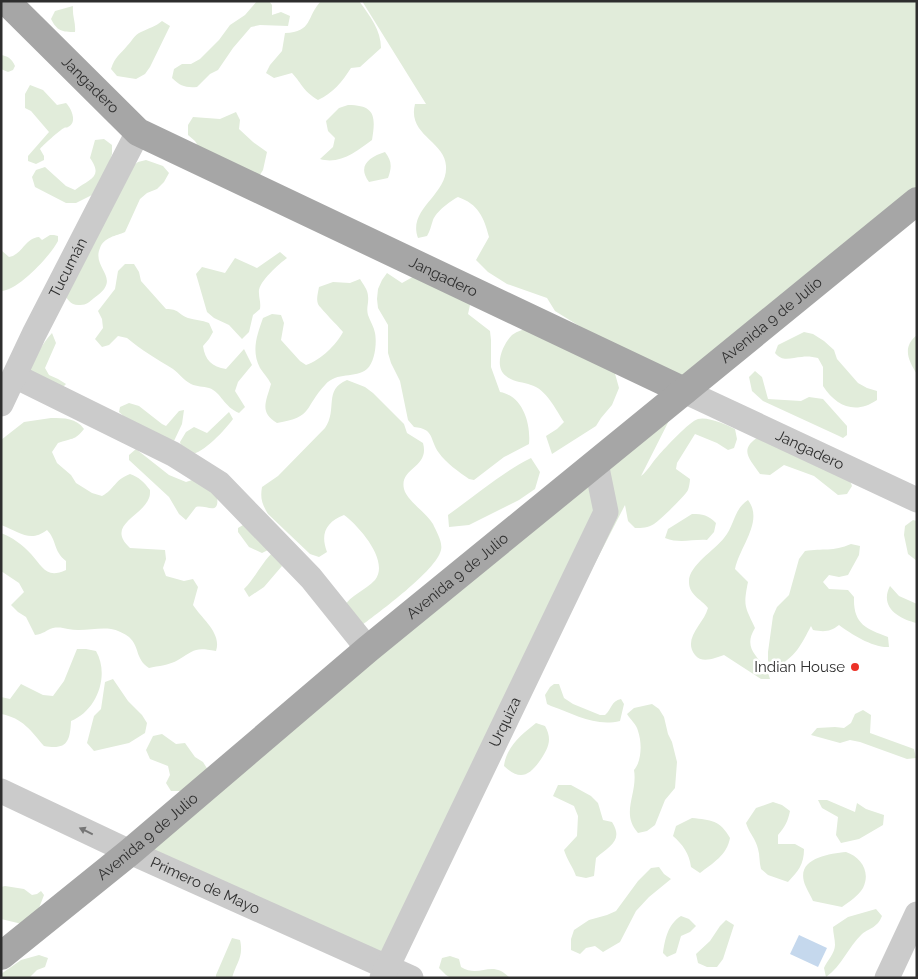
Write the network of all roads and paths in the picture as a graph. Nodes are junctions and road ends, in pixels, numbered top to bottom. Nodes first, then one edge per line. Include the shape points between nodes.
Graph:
1 (6, 1) edge
2 (138, 132) junction
3 (917, 201) edge
4 (15, 376) junction
5 (684, 391) junction
6 (1, 404) edge
7 (596, 463) junction
8 (917, 500) edge
9 (368, 649) junction
10 (1, 791) edge
11 (130, 852) junction
12 (917, 914) edge
13 (1, 956) edge
14 (385, 972) edge
15 (411, 978) edge
16 (887, 978) edge

1 - 2 main road, Jangadero
2 - 4 street, Tucumán
2 - 5 main road, Jangadero
3 - 5 main road, Avenida 9 de Julio
4 - 6 street, Tucumán
4 - 9 street via 173,454 219,483 311,578
5 - 7 main road, Avenida 9 de Julio
5 - 8 street, Jangadero
7 - 9 main road, Avenida 9 de Julio
7 - 14 street, Urquiza via 606,512
9 - 11 main road, Avenida 9 de Julio
11 -> 10 street, Primero de Mayo
11 - 13 main road, Avenida 9 de Julio
11 - 14 street, Primero de Mayo
12 - 16 street
14 - 15 street, Primero de Mayo

